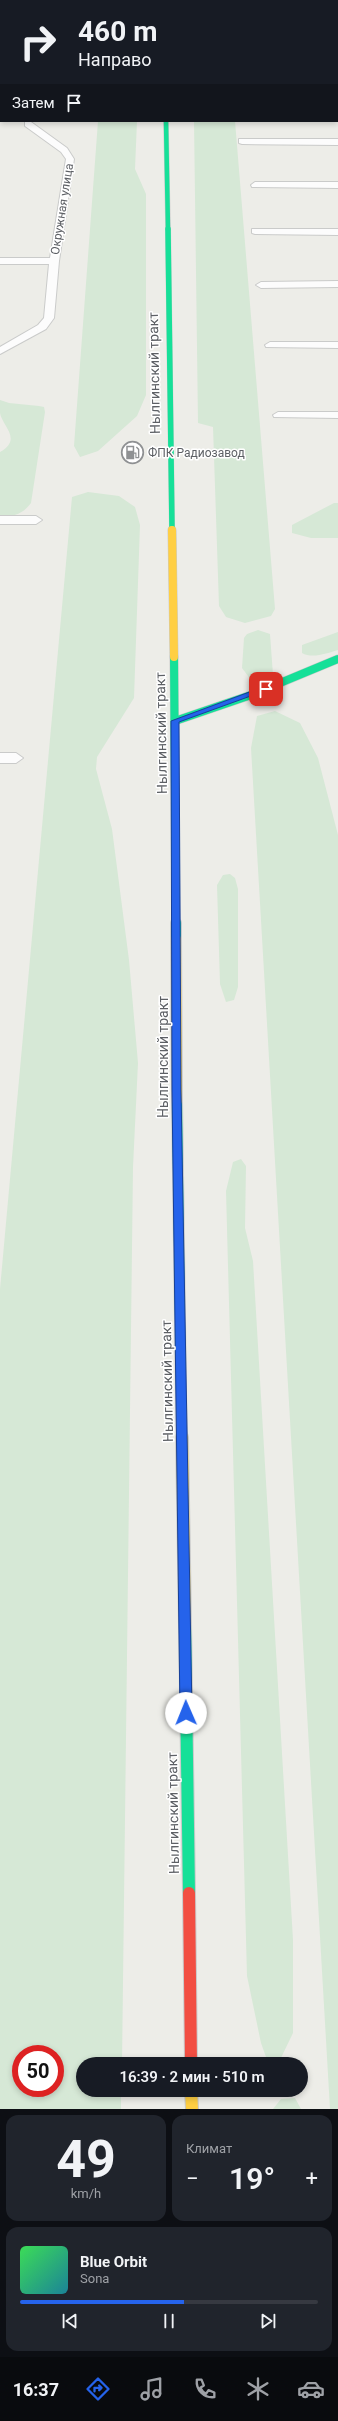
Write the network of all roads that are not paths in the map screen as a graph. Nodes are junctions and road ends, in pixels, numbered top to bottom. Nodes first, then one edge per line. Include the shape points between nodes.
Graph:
1 (166, 122) edge
2 (28, 124) dead end
3 (242, 141) dead end
4 (338, 142) edge
5 (255, 184) dead end
6 (338, 185) edge
7 (255, 232) dead end
8 (338, 232) edge
9 (0, 261) edge
10 (54, 261) junction
11 (338, 284) edge
12 (261, 285) dead end
13 (270, 345) dead end
14 (338, 345) edge
15 (0, 351) edge
16 (338, 414) edge
17 (278, 415) dead end
18 (0, 520) edge
19 (36, 520) dead end
20 (338, 659) edge
21 (175, 721) junction
22 (0, 758) edge
23 (16, 758) dead end
24 (191, 2057) edge
25 (191, 2097) edge
26 (192, 2109) edge

1 - 21 main road, Нылгинский тракт
2 - 10 street, Окружная улица via 64,150 70,158
3 - 4 street
5 - 6 street
7 - 8 street
9 - 10 street, Окружная улица
10 - 15 street via 49,318 42,327
11 - 12 street
13 - 14 street
16 - 17 street
18 - 19 street
20 - 21 main road via 251,695
21 - 24 main road, Нылгинский тракт via 177,1090
22 - 23 street
25 - 26 main road

